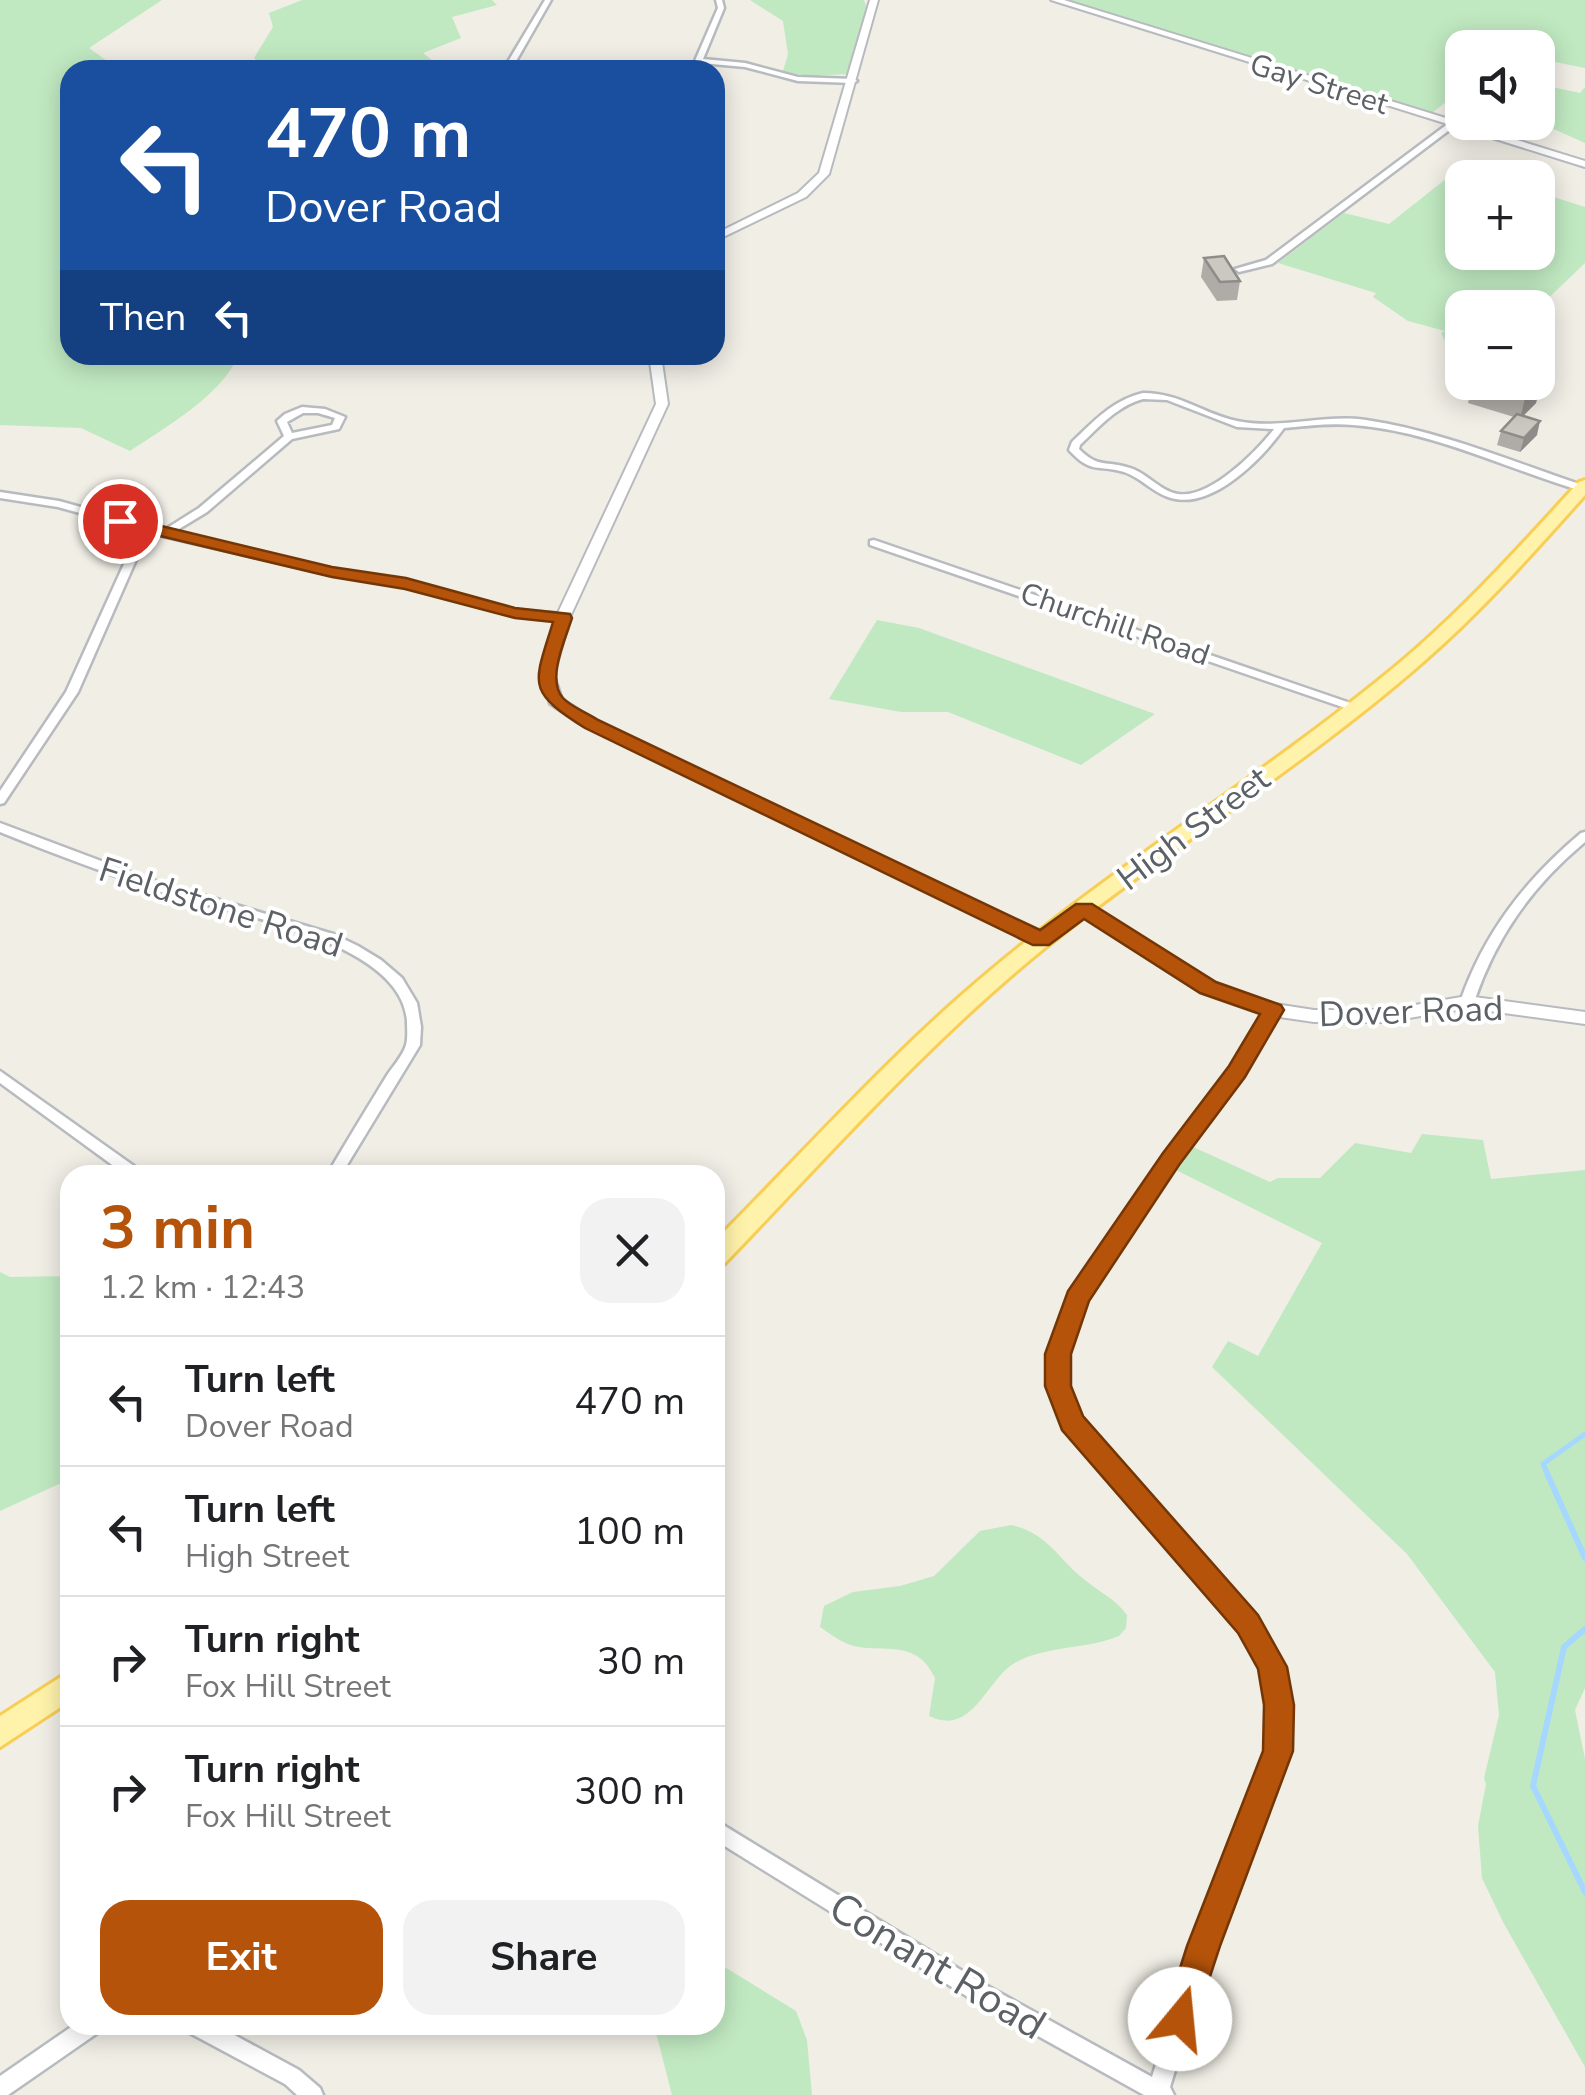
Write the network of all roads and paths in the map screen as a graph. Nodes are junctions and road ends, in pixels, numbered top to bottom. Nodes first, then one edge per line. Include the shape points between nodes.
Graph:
1 (548, 0) edge
2 (719, 0) edge
3 (874, 0) edge
4 (1055, 0) edge
5 (513, 60) edge
6 (699, 60) edge
7 (725, 67) edge
8 (852, 84) junction
9 (1445, 123) edge
10 (1445, 130) edge
11 (1503, 140) edge
12 (1585, 164) edge
13 (725, 233) edge
14 (1240, 269) dead end
15 (656, 365) edge
16 (1281, 425) junction
17 (288, 438) junction
18 (1584, 487) edge
19 (0, 496) edge
20 (151, 530) junction
21 (166, 534) junction
22 (874, 543) dead end
23 (563, 618) junction
24 (1355, 708) junction
25 (0, 800) edge
26 (0, 827) edge
27 (1585, 836) edge
28 (1084, 909) junction
29 (1041, 940) junction
30 (1467, 1002) junction
31 (1273, 1010) junction
32 (1585, 1018) edge
33 (0, 1076) edge
34 (122, 1165) edge
35 (340, 1165) edge
36 (725, 1247) edge
37 (60, 1691) edge
38 (0, 1733) edge
39 (725, 1835) edge
40 (77, 2035) edge
41 (214, 2035) edge
42 (0, 2088) edge
43 (1160, 2094) edge
44 (314, 2095) edge

1 - 5 street
2 - 6 street
3 - 8 street
4 - 9 street, Gay Street
7 - 8 street via 789,82
8 - 13 street via 817,184
10 - 14 street via 1269,262
11 - 12 street, Gay Street
15 - 23 street via 662,404
16 - 16 street via 1236,424 1175,398 1142,396 1120,406 1074,450 1092,466 1133,472 1162,492 1196,498 1210,493
16 - 18 street via 1378,425
17 - 17 street via 282,420 295,411 340,417 336,427
17 - 21 street
18 - 24 main road, High Street via 1466,613
19 - 20 street via 59,504
20 - 21 street
20 - 25 street via 134,553 72,692
21 - 23 street via 515,613
22 - 24 street, Churchill Road
23 - 29 street via 547,674 555,701
24 - 28 main road, High Street
26 - 35 street, Fieldstone Road via 115,873 318,935 372,960 398,981 410,998 413,1045
27 - 30 street via 1508,913 1478,965
28 - 29 main road, High Street
28 - 31 street, Dover Road via 1208,987
29 - 36 main road, High Street via 907,1060
30 - 31 street, Dover Road via 1386,1016
30 - 32 street, Dover Road
31 - 43 street via 1078,1298 1058,1354 1058,1386 1072,1422 1248,1624 1272,1667 1279,1705 1278,1751 1203,1946
33 - 34 street
37 - 38 main road
39 - 43 street, Conant Road
40 - 42 street
41 - 44 street

